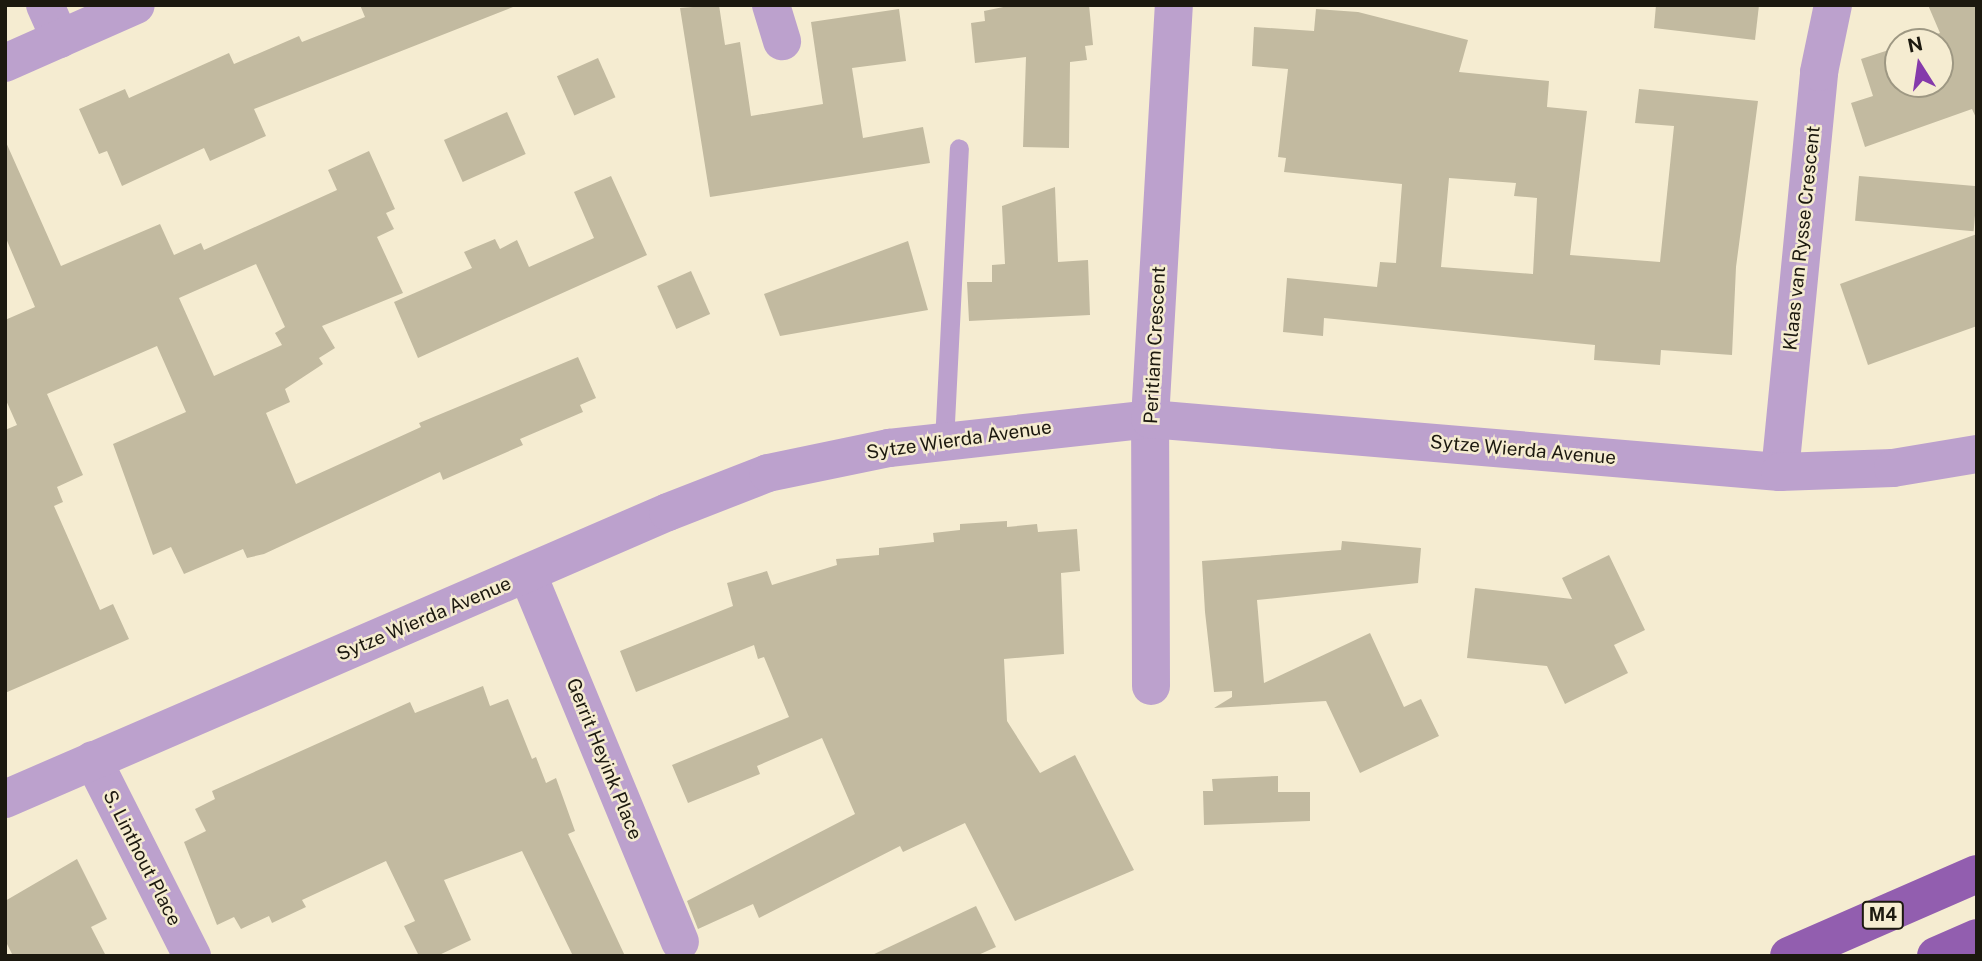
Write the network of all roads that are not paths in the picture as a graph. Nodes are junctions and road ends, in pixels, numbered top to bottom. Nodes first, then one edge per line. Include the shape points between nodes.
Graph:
1 (136, 5) edge
2 (1174, 5) edge
3 (1833, 5) edge
4 (53, 22) edge
5 (5, 63) edge
6 (959, 148) dead end
7 (1150, 419) junction
8 (944, 442) junction
9 (1977, 454) edge
10 (1780, 472) junction
11 (528, 575) junction
12 (1151, 686) dead end
13 (93, 760) junction
14 (5, 799) edge
15 (1977, 874) edge
16 (1977, 938) edge
17 (680, 942) dead end
18 (192, 956) edge
19 (1790, 956) edge
20 (1936, 956) edge

1 - 4 street
2 - 7 street, Peritiam Crescent
3 - 10 street, Klaas van Rysse Crescent via 1819,72
4 - 5 street
6 - 8 lane
7 - 8 street, Sytze Wierda Avenue
7 - 10 street, Sytze Wierda Avenue
7 - 12 street, Peritiam Crescent
8 - 11 street, Sytze Wierda Avenue via 768,473
9 - 10 street, Sytze Wierda Avenue via 1893,468
11 - 13 street, Sytze Wierda Avenue
11 - 17 street, Gerrit Heyink Place
13 - 14 street, Sytze Wierda Avenue
13 - 18 street, S. Linthout Place
15 - 19 main road, M4
16 - 20 main road

